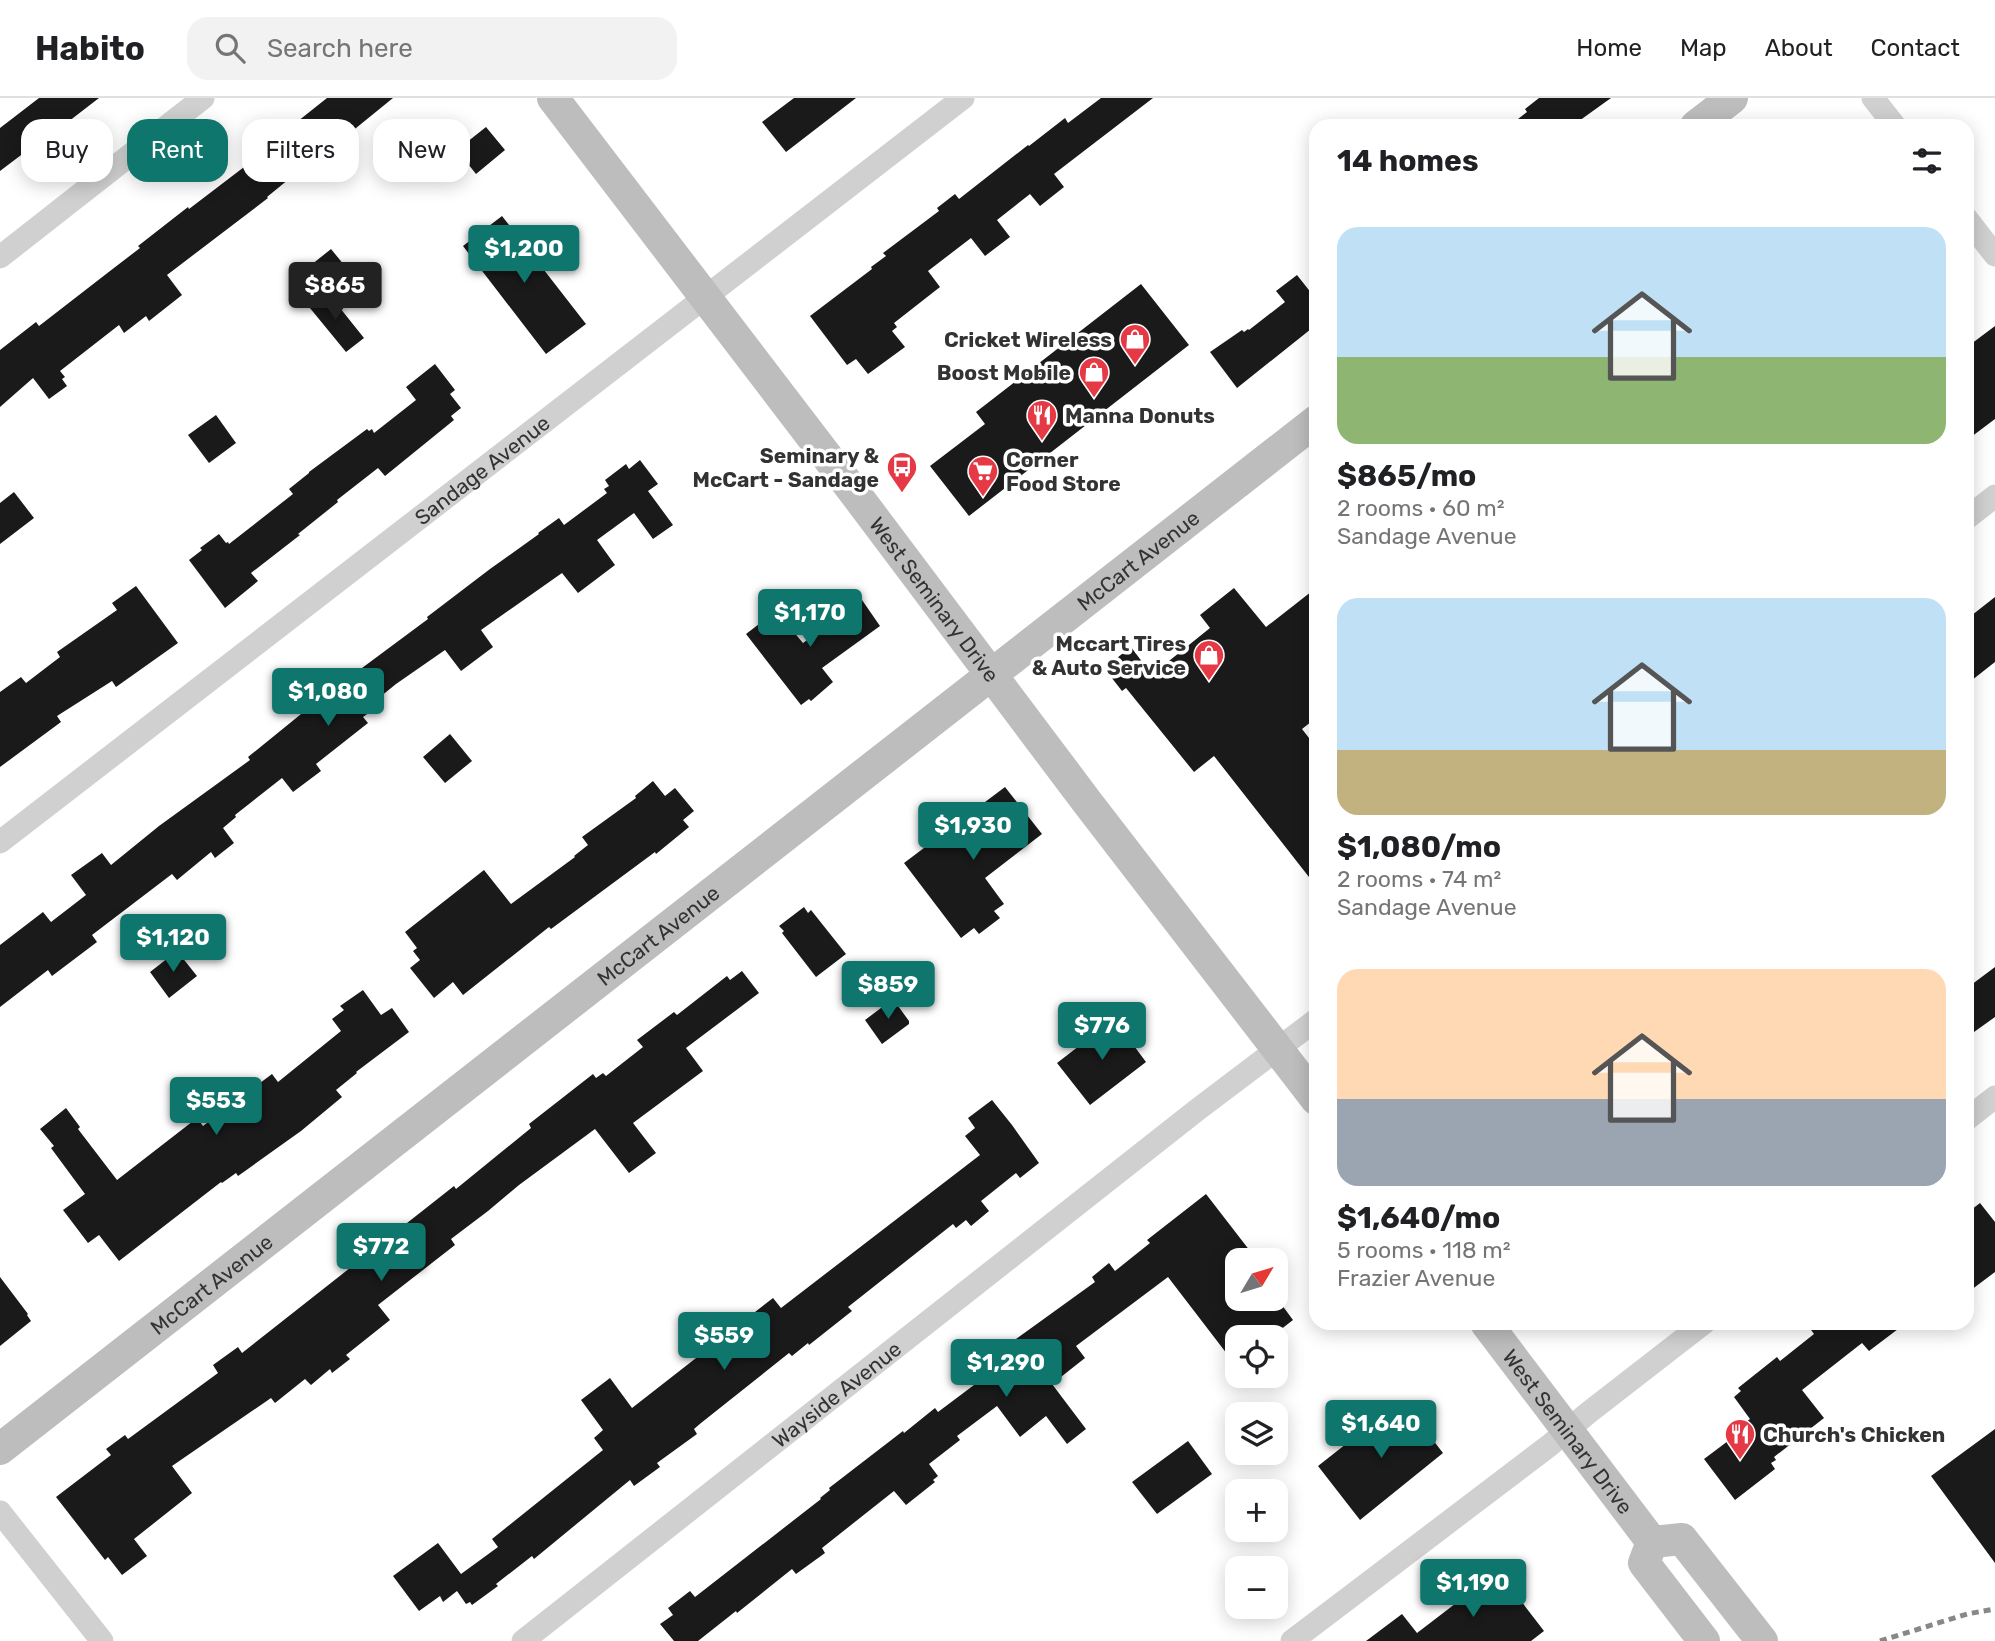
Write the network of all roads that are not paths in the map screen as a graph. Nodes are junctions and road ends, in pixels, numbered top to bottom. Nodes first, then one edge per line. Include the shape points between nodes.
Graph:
1 (203, 98) edge
2 (553, 98) edge
3 (963, 98) edge
4 (1732, 98) edge
5 (1873, 98) edge
6 (1705, 119) edge
7 (1890, 119) edge
8 (1974, 228) edge
9 (1995, 255) edge
10 (0, 257) edge
11 (705, 297) junction
12 (1309, 426) edge
13 (1995, 496) edge
14 (1974, 512) edge
15 (990, 674) junction
16 (0, 842) edge
17 (1309, 1025) edge
18 (1278, 1049) junction
19 (1309, 1090) edge
20 (1995, 1097) edge
21 (1974, 1113) edge
22 (1491, 1330) edge
23 (1694, 1330) edge
24 (1567, 1430) junction
25 (0, 1449) edge
26 (0, 1512) edge
27 (1652, 1542) junction
28 (102, 1641) edge
29 (523, 1641) edge
30 (1292, 1641) edge
31 (1704, 1641) edge
32 (1762, 1641) edge

1 - 10 street
2 - 11 main road, West Seminary Drive
3 - 11 street, Sandage Avenue
4 - 6 main road
5 - 7 street
8 - 9 street
11 - 15 main road, West Seminary Drive
11 - 16 street, Sandage Avenue
12 - 15 main road, McCart Avenue
13 - 14 street
15 - 18 main road, West Seminary Drive
15 - 25 main road, McCart Avenue
17 - 18 street, Wayside Avenue
18 - 19 main road, West Seminary Drive
18 - 29 street, Wayside Avenue
20 - 21 street
22 - 24 main road, West Seminary Drive
23 - 24 street
24 - 27 main road, West Seminary Drive
24 - 30 street
26 - 28 street
27 - 31 main road via 1644,1563
27 - 32 main road via 1682,1539

